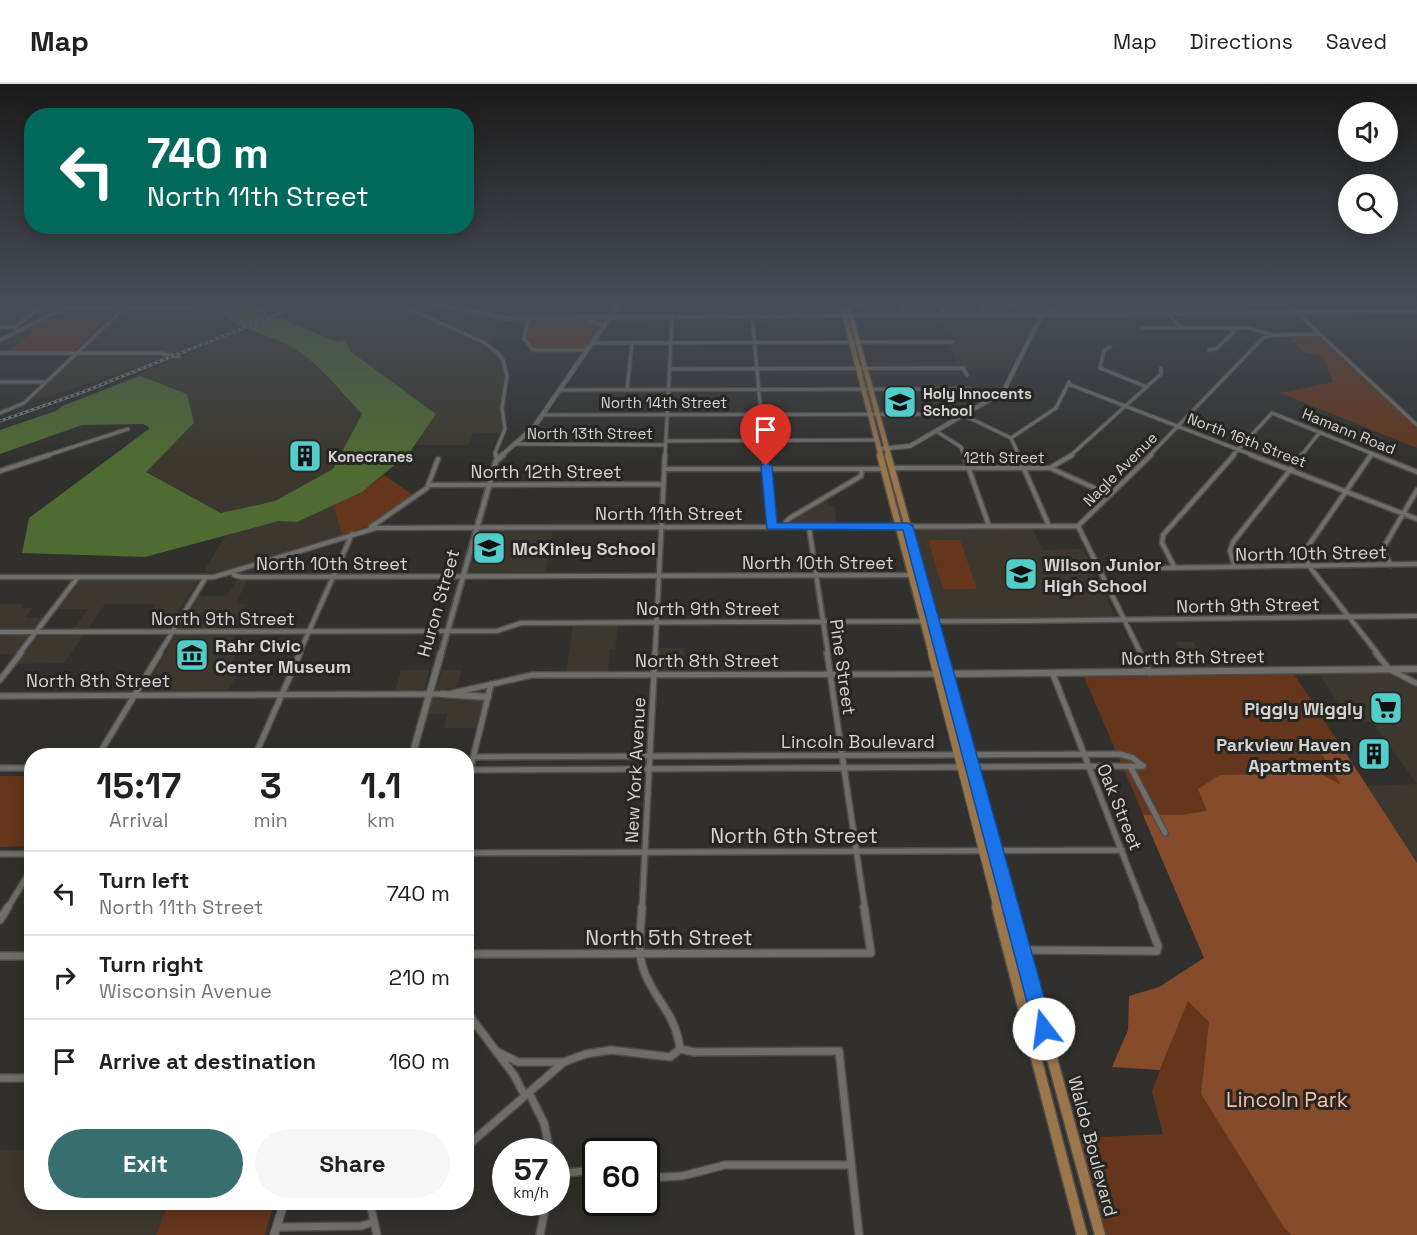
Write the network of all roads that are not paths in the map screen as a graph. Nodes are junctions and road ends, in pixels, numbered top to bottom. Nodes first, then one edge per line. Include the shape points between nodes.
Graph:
1 (73, 356) edge
2 (173, 356) edge
3 (500, 356) edge
4 (583, 356) edge
5 (631, 356) edge
6 (671, 356) edge
7 (756, 356) edge
8 (855, 356) edge
9 (862, 356) edge
10 (1022, 356) edge
11 (1103, 356) edge
12 (1246, 356) edge
13 (1343, 356) edge
14 (179, 357) dead end
15 (757, 368) junction
16 (858, 368) junction
17 (865, 368) junction
18 (1161, 368) dead end
19 (670, 369) junction
20 (967, 375) dead end
21 (0, 382) edge
22 (46, 382) junction
23 (1147, 387) junction
24 (870, 389) junction
25 (560, 390) junction
26 (627, 390) junction
27 (669, 390) junction
28 (759, 390) junction
29 (863, 390) junction
30 (995, 397) junction
31 (1126, 406) junction
32 (2, 413) edge
33 (667, 414) junction
34 (761, 414) junction
35 (870, 414) junction
36 (877, 414) junction
37 (543, 415) junction
38 (964, 415) junction
39 (1417, 425) edge
40 (1179, 427) junction
41 (128, 429) dead end
42 (936, 431) junction
43 (1320, 432) junction
44 (1011, 438) junction
45 (876, 440) junction
46 (764, 441) junction
47 (665, 443) junction
48 (514, 444) junction
49 (879, 449) junction
50 (887, 449) junction
51 (1238, 450) junction
52 (1372, 453) junction
53 (438, 459) dead end
54 (497, 459) junction
55 (884, 468) junction
56 (892, 468) junction
57 (969, 468) junction
58 (1024, 468) junction
59 (1050, 468) junction
60 (766, 469) junction
61 (862, 469) junction
62 (664, 470) junction
63 (1290, 470) junction
64 (0, 471) edge
65 (1417, 472) edge
66 (489, 484) junction
67 (663, 484) junction
68 (428, 485) junction
69 (1417, 490) edge
70 (1345, 491) junction
71 (1110, 495) junction
72 (1404, 514) junction
73 (1417, 519) edge
74 (810, 526) junction
75 (898, 526) junction
76 (908, 526) junction
77 (989, 526) junction
78 (1049, 526) junction
79 (1078, 526) junction
80 (477, 527) junction
81 (661, 527) junction
82 (771, 527) junction
83 (786, 527) junction
84 (369, 529) junction
85 (352, 534) junction
86 (1417, 564) edge
87 (1392, 565) junction
88 (1309, 566) junction
89 (1235, 567) junction
90 (1175, 568) junction
91 (1097, 569) junction
92 (234, 572) junction
93 (816, 575) junction
94 (911, 575) junction
95 (921, 575) junction
96 (334, 576) junction
97 (463, 576) junction
98 (658, 576) junction
99 (0, 577) edge
100 (78, 577) junction
101 (206, 578) junction
102 (1417, 615) edge
103 (1348, 616) junction
104 (1123, 620) junction
105 (933, 621) junction
106 (656, 622) junction
107 (823, 622) junction
108 (923, 622) junction
109 (448, 631) junction
110 (0, 632) edge
111 (36, 632) junction
112 (173, 632) junction
113 (310, 632) junction
114 (1389, 669) junction
115 (1414, 670) edge
116 (1150, 673) junction
117 (937, 674) junction
118 (948, 674) junction
119 (1053, 674) junction
120 (653, 675) junction
121 (830, 675) junction
122 (0, 680) edge
123 (1416, 683) edge
124 (491, 684) junction
125 (429, 694) junction
126 (442, 694) junction
127 (135, 695) junction
128 (281, 695) junction
129 (0, 696) edge
130 (488, 697) junction
131 (103, 748) edge
132 (258, 748) edge
133 (414, 748) edge
134 (841, 754) junction
135 (957, 754) junction
136 (969, 754) junction
137 (1083, 754) junction
138 (649, 756) junction
139 (474, 757) joint
140 (960, 766) junction
141 (972, 766) junction
142 (1088, 766) junction
143 (1130, 766) junction
144 (843, 767) junction
145 (0, 768) edge
146 (24, 768) edge
147 (474, 768) edge
148 (648, 768) junction
149 (1165, 833) dead end
150 (1122, 850) junction
151 (856, 851) junction
152 (982, 851) junction
153 (996, 851) junction
154 (645, 852) junction
155 (474, 853) edge
156 (0, 854) edge
157 (24, 854) edge
158 (24, 881) edge
159 (0, 920) edge
160 (1008, 950) junction
161 (1023, 951) junction
162 (640, 953) junction
163 (871, 953) joint
164 (474, 954) edge
165 (0, 956) edge
166 (24, 956) edge
167 (474, 1022) edge
168 (680, 1049) junction
169 (496, 1051) junction
170 (564, 1062) junction
171 (0, 1078) edge
172 (24, 1078) edge
173 (527, 1094) junction
174 (547, 1138) edge
175 (474, 1140) edge
176 (851, 1165) junction
177 (660, 1177) edge
178 (282, 1210) edge
179 (373, 1210) edge
180 (544, 1216) edge
181 (374, 1222) junction
182 (276, 1231) edge
183 (377, 1235) edge
184 (540, 1235) edge
185 (859, 1235) edge
186 (1082, 1235) edge
187 (1100, 1235) edge

1 - 22 street
2 - 14 street
3 - 54 street via 507,376 502,408 505,429 495,453
4 - 25 street
5 - 26 street
6 - 19 street, New York Avenue
7 - 15 street
8 - 16 main road, Waldo Boulevard
9 - 17 main road, Waldo Boulevard
10 - 30 street via 1007,387
11 - 23 street via 1100,368
12 - 40 street, Nagle Avenue
13 - 39 street
15 - 16 street
15 - 19 street
15 - 28 street
16 - 17 street
16 - 29 main road, Waldo Boulevard
17 - 20 street via 963,368
17 - 24 main road, Waldo Boulevard
18 - 23 street via 1161,374
19 - 27 street, New York Avenue
21 - 22 street
22 - 32 street via 24,403
23 - 31 street
24 - 29 street
24 - 30 street via 969,389
24 - 36 main road, Waldo Boulevard
25 - 26 street
25 - 37 street
26 - 27 street
27 - 28 street
27 - 33 street, New York Avenue
28 - 29 street
28 - 34 street
29 - 35 main road, Waldo Boulevard
30 - 38 street
31 - 40 street, North 16th Street
31 - 44 street, North 16th Street via 1068,383 1060,404 1052,412
31 - 59 street via 1066,460
33 - 34 street, North 14th Street
33 - 37 street, North 14th Street
33 - 47 street, New York Avenue
34 - 35 street, North 14th Street
34 - 46 street
35 - 36 street, North 14th Street
35 - 45 main road, Waldo Boulevard
36 - 38 street, North 14th Street
36 - 50 main road, Waldo Boulevard
37 - 48 street
38 - 42 street
38 - 44 street
40 - 51 street, North 16th Street
40 - 71 street, Nagle Avenue
41 - 64 street
42 - 50 street via 907,447
42 - 57 street via 959,445
43 - 51 street, Hamann Road via 1272,413
43 - 52 street, Hamann Road
43 - 63 street
44 - 58 street
45 - 46 street, North 13th Street
45 - 49 main road, Waldo Boulevard
46 - 47 street, North 13th Street
46 - 60 street
47 - 48 street, North 13th Street
47 - 62 street, New York Avenue
48 - 54 street
49 - 50 street
49 - 55 main road, Waldo Boulevard
50 - 56 main road, Waldo Boulevard
51 - 63 street, North 16th Street
51 - 90 street via 1163,535 1162,543
52 - 65 street, Hamann Road
52 - 70 street
53 - 68 street
54 - 66 street, Huron Street
55 - 61 street
55 - 75 main road, Waldo Boulevard
56 - 57 street, 12th Street
56 - 76 main road, Waldo Boulevard
57 - 58 street, 12th Street
57 - 77 street
58 - 59 street, 12th Street
58 - 78 street
59 - 71 street, 12th Street
60 - 61 street
60 - 62 street
60 - 82 street
61 - 83 street via 861,476 791,517
62 - 67 street, New York Avenue
63 - 70 street, North 16th Street
63 - 89 street via 1233,542 1230,550
66 - 67 street, North 12th Street
66 - 68 street, North 12th Street
66 - 80 street, Huron Street
67 - 81 street, New York Avenue
68 - 84 street
69 - 72 street
70 - 72 street, North 16th Street
70 - 88 street via 1304,552
71 - 79 street, Nagle Avenue
72 - 73 street, North 16th Street
72 - 87 street via 1385,545 1384,553
74 - 75 street, North 11th Street
74 - 83 street, North 11th Street
74 - 93 street, Pine Street
75 - 76 street, North 11th Street
75 - 94 main road, Waldo Boulevard
76 - 77 street, North 11th Street
76 - 95 main road, Waldo Boulevard
77 - 78 street, North 11th Street
78 - 79 street, North 11th Street
79 - 91 street
80 - 81 street, North 11th Street
80 - 84 street, North 11th Street
80 - 97 street, Huron Street
81 - 82 street, North 11th Street
81 - 98 street, New York Avenue
82 - 83 street, North 11th Street
84 - 85 street
85 - 92 street
85 - 96 street
86 - 87 street, North 10th Street
87 - 88 street, North 10th Street
88 - 89 street, North 10th Street
88 - 103 street
89 - 90 street, North 10th Street
90 - 91 street, North 10th Street
91 - 104 street
92 - 96 street, North 10th Street via 241,577
92 - 101 street, North 10th Street
93 - 94 street, North 10th Street
93 - 98 street, North 10th Street
93 - 107 street, Pine Street
94 - 95 street, North 10th Street
94 - 108 main road, Waldo Boulevard
95 - 105 main road, Waldo Boulevard
96 - 97 street, North 10th Street
96 - 113 street
97 - 98 street, North 10th Street
97 - 109 street, Huron Street
98 - 106 street, New York Avenue
99 - 100 street, North 10th Street
100 - 101 street, North 10th Street
100 - 111 street
101 - 112 street
102 - 103 street, North 9th Street
103 - 104 street, North 9th Street
103 - 114 street
104 - 105 street, North 9th Street
104 - 116 street
105 - 108 street, North 9th Street
105 - 118 main road, Waldo Boulevard
106 - 107 street, North 9th Street
106 - 109 street, North 9th Street via 521,623 496,631
106 - 120 street, New York Avenue
107 - 108 street, North 9th Street
107 - 121 street, Pine Street
108 - 117 main road, Waldo Boulevard
109 - 113 street, North 9th Street
109 - 125 street, Huron Street
110 - 111 street, North 9th Street
111 - 112 street, North 9th Street
111 - 122 street
112 - 113 street, North 9th Street
112 - 127 street
113 - 128 street
114 - 115 street, North 8th Street
114 - 116 street, North 8th Street
114 - 123 street
115 - 123 street
116 - 119 street, North 8th Street
117 - 118 street, North 8th Street
117 - 121 street, North 8th Street
117 - 135 main road, Waldo Boulevard
118 - 119 street, North 8th Street
118 - 136 main road, Waldo Boulevard
119 - 137 street, Oak Street
120 - 121 street, North 8th Street
120 - 124 street, North 8th Street via 532,675
120 - 138 street, New York Avenue
121 - 134 street, Pine Street
124 - 126 street, North 8th Street
124 - 130 street
125 - 126 street, North 8th Street
125 - 128 street, North 8th Street
125 - 133 street, Huron Street
126 - 130 street
127 - 128 street, North 8th Street
127 - 129 street, North 8th Street
127 - 131 street
128 - 132 street
130 - 139 street
134 - 135 street, Lincoln Boulevard
134 - 138 street, Lincoln Boulevard
134 - 144 street, Pine Street
135 - 136 street, Lincoln Boulevard
135 - 140 main road, Waldo Boulevard
136 - 137 street, Lincoln Boulevard
136 - 141 main road, Waldo Boulevard
137 - 142 street, Oak Street
137 - 143 street, Lincoln Boulevard via 1120,754 1143,766
138 - 139 street, Lincoln Boulevard
138 - 148 street, New York Avenue
140 - 141 street, Lincoln Boulevard
140 - 144 street, Lincoln Boulevard
140 - 152 main road, Waldo Boulevard
141 - 142 street, Lincoln Boulevard
141 - 153 main road, Waldo Boulevard
142 - 143 street, Lincoln Boulevard
142 - 150 street, Oak Street
143 - 149 street
144 - 148 street, Lincoln Boulevard
144 - 151 street, Pine Street
145 - 146 street
147 - 148 street, Lincoln Boulevard
148 - 154 street, New York Avenue
150 - 153 street, North 6th Street
150 - 161 street, Oak Street via 1157,951
151 - 152 street, North 6th Street
151 - 154 street, North 6th Street
151 - 163 street, Pine Street
152 - 153 street, North 6th Street
152 - 160 main road, Waldo Boulevard
153 - 161 main road, Waldo Boulevard
154 - 155 street, North 6th Street
154 - 162 street, New York Avenue
156 - 157 street
158 - 159 street
160 - 161 street
160 - 186 main road, Waldo Boulevard
161 - 187 main road, Waldo Boulevard
162 - 163 street, North 5th Street
162 - 164 street, North 5th Street
162 - 168 street, New York Avenue via 643,973 675,1019
165 - 166 street
167 - 169 street
168 - 170 street via 670,1057 611,1050
168 - 176 street via 839,1051
169 - 170 street via 518,1062
169 - 173 street
170 - 173 street
171 - 172 street
173 - 174 street via 544,1123
173 - 175 street
176 - 177 street via 725,1165
176 - 185 street
178 - 182 street
179 - 181 street
180 - 184 street
181 - 182 street
181 - 183 street

